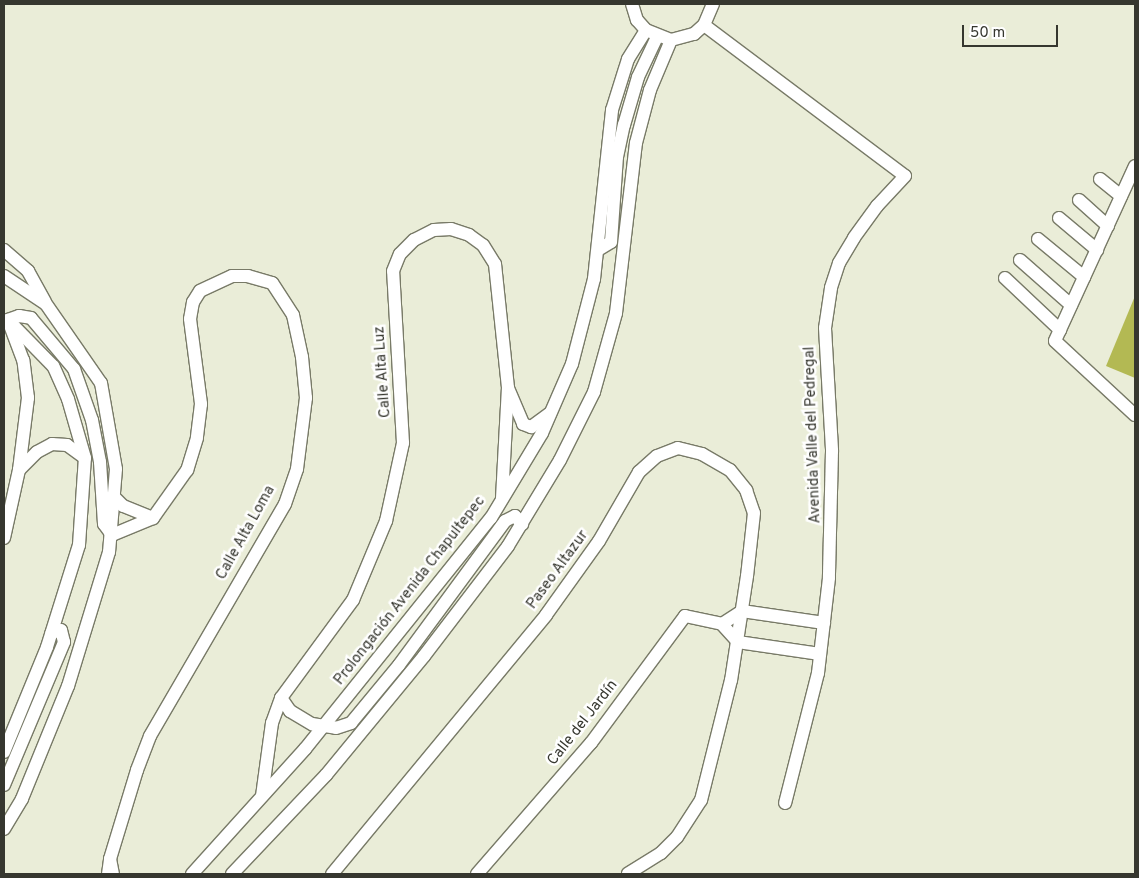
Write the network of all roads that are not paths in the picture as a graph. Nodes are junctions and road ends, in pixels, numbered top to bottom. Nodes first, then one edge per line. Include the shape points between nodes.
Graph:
1 (632, 4) edge
2 (713, 4) edge
3 (704, 26) junction
4 (652, 34) junction
5 (671, 40) junction
6 (1135, 166) edge
7 (1100, 179) dead end
8 (1121, 196) junction
9 (1079, 200) dead end
10 (1059, 218) dead end
11 (1108, 226) junction
12 (1038, 239) dead end
13 (4, 250) edge
14 (1097, 250) junction
15 (1020, 260) dead end
16 (4, 276) edge
17 (1084, 277) junction
18 (1005, 278) dead end
19 (46, 304) junction
20 (1071, 305) junction
21 (6, 319) edge
22 (1060, 330) junction
23 (508, 388) junction
24 (553, 410) junction
25 (1135, 414) edge
26 (85, 458) junction
27 (19, 470) junction
28 (114, 496) junction
29 (502, 499) junction
30 (152, 518) junction
31 (522, 524) junction
32 (112, 535) junction
33 (4, 538) edge
34 (742, 611) junction
35 (824, 623) junction
36 (722, 624) junction
37 (51, 633) junction
38 (738, 642) junction
39 (820, 654) junction
40 (281, 698) junction
41 (323, 726) junction
42 (4, 752) edge
43 (4, 785) edge
44 (262, 796) junction
45 (785, 803) dead end
46 (4, 829) edge
47 (110, 859) junction
48 (108, 874) edge
49 (113, 874) edge
50 (192, 874) edge
51 (232, 874) edge
52 (332, 874) edge
53 (477, 874) edge
54 (628, 874) edge

1 - 4 street via 637,20
2 - 3 street
3 - 5 street via 683,39
3 - 35 street, Avenida Valle del Pedregal via 905,176 854,238 840,262 831,288 826,328 832,526
4 - 5 street
4 - 24 street, Prolongación Avenida Chapultepec via 628,59 612,110 594,279 572,364
5 - 31 street via 650,90 636,143 616,313 594,392 560,460
6 - 8 street
7 - 8 street
8 - 11 street
9 - 11 street
10 - 14 street
11 - 14 street
12 - 17 street
13 - 19 street via 28,272
14 - 17 street
15 - 20 street
16 - 19 street
17 - 20 street
18 - 22 street
19 - 28 street via 101,383 116,469
20 - 22 street
21 - 26 street via 53,366 68,399
21 - 27 street via 27,379
21 - 32 street via 31,318 74,369 92,420 100,462 101,511 104,524
22 - 25 street via 1055,340
23 - 24 street, Calle Alta Luz via 523,424 540,423
23 - 29 street, Calle Alta Luz
23 - 40 street, Calle Alta Luz via 495,264 483,245 469,235 451,229 434,230 414,240 400,254 393,271 403,443 386,521 353,600
24 - 29 street, Prolongación Avenida Chapultepec
26 - 27 street via 67,445 52,444 37,452
26 - 37 street via 79,545
27 - 33 street
28 - 30 street via 123,506
28 - 32 street
29 - 41 street, Prolongación Avenida Chapultepec via 485,525
30 - 32 street
30 - 47 street, Calle Alta Loma via 187,470 197,438 201,404 190,319 193,302 200,291 232,276 248,276 272,284 293,315 302,357 306,398 297,469 285,504 150,736
31 - 41 street via 515,516 503,524 399,665 351,723 341,728
31 - 51 street via 424,656 326,776
32 - 46 street via 68,686 22,799
34 - 35 street
34 - 36 street
34 - 38 street, Paseo Altazur
34 - 52 street, Paseo Altazur via 754,513 746,490 730,470 702,454 678,448 657,456 639,472 599,542 546,615
35 - 39 street, Avenida Valle del Pedregal
36 - 38 street
36 - 53 street, Calle del Jardín via 686,616 591,742
37 - 42 street
37 - 43 street via 61,630 64,642
38 - 39 street
38 - 54 street, Paseo Altazur via 719,736 700,800 677,837 661,853
39 - 45 street, Avenida Valle del Pedregal via 800,755
40 - 41 street via 300,719
40 - 44 street, Calle Alta Luz via 272,723
41 - 44 street, Prolongación Avenida Chapultepec
44 - 50 street, Prolongación Avenida Chapultepec
47 - 48 street, Calle Alta Loma
47 - 49 street, Calle Alta Loma

